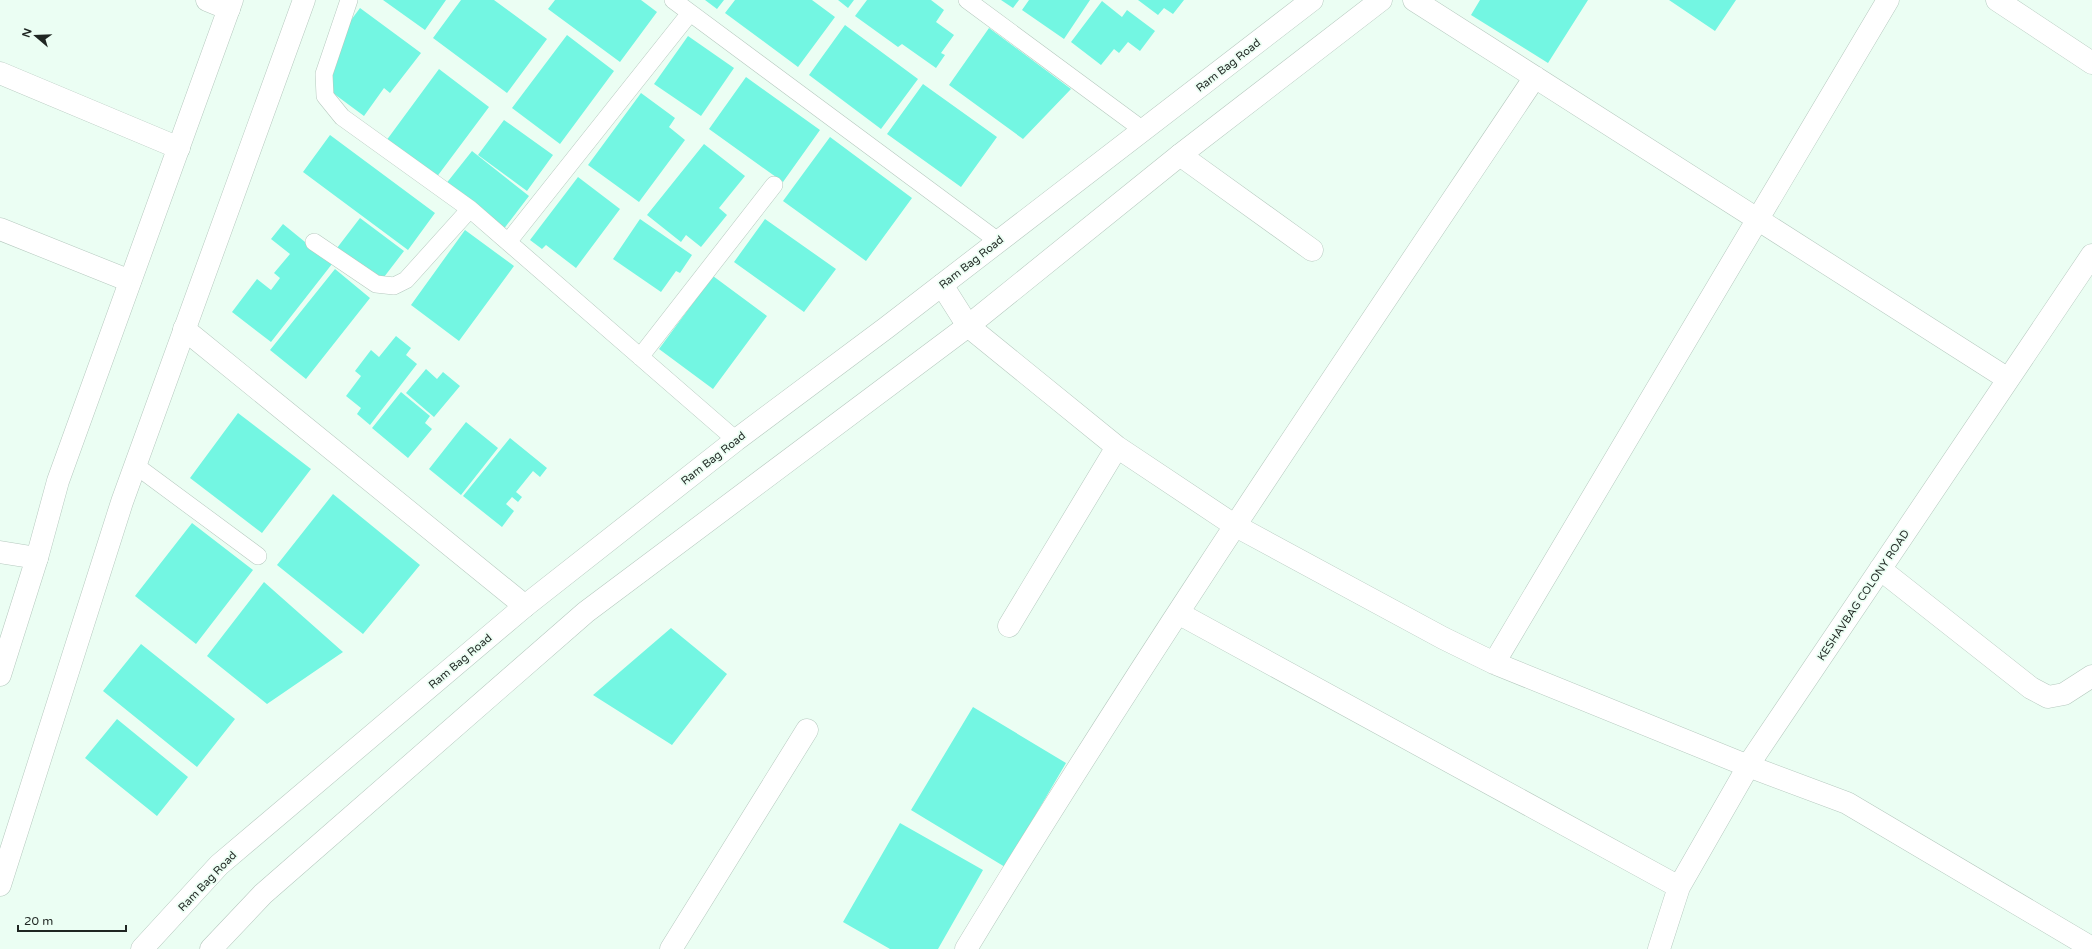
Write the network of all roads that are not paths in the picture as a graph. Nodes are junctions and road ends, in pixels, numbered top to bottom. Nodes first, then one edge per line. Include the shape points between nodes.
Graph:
1 (207, 0) edge
2 (304, 0) edge
3 (349, 0) edge
4 (673, 0) edge
5 (967, 0) edge
6 (1311, 0) edge
7 (1380, 0) edge
8 (1414, 0) edge
9 (1888, 0) edge
10 (1996, 0) edge
11 (231, 4) edge
12 (690, 13) junction
13 (2092, 63) edge
14 (0, 73) edge
15 (1535, 77) junction
16 (1143, 130) junction
17 (178, 148) junction
18 (1180, 155) junction
19 (774, 185) dead end
20 (470, 209) junction
21 (1757, 219) junction
22 (0, 229) edge
23 (998, 241) junction
24 (314, 242) dead end
25 (508, 242) junction
26 (1312, 250) dead end
27 (2092, 255) edge
28 (130, 281) junction
29 (942, 285) junction
30 (968, 326) junction
31 (184, 329) junction
32 (640, 357) junction
33 (2008, 379) junction
34 (736, 440) junction
35 (1117, 447) junction
36 (135, 465) junction
37 (1234, 525) junction
38 (0, 552) edge
39 (258, 556) dead end
40 (38, 558) junction
41 (1880, 569) junction
42 (525, 606) junction
43 (1178, 613) junction
44 (1009, 626) dead end
45 (1494, 663) junction
46 (0, 675) edge
47 (2092, 676) edge
48 (807, 730) dead end
49 (1748, 766) junction
50 (0, 885) edge
51 (1680, 887) junction
52 (2092, 948) edge
53 (142, 949) edge
54 (211, 949) edge
55 (671, 949) edge
56 (966, 949) edge
57 (1659, 949) edge

1 - 11 street
2 - 31 street
3 - 20 lane via 324,74 325,96 342,117
4 - 12 lane
5 - 16 lane
6 - 16 street, Ram Bag Road
7 - 18 street
8 - 15 street
9 - 21 street
10 - 13 street
11 - 17 street
12 - 23 lane
12 - 25 lane
14 - 17 street
15 - 21 street
15 - 37 street
16 - 23 street, Ram Bag Road
17 - 28 street
18 - 26 street
18 - 30 street
19 - 32 lane
20 - 24 lane via 406,280 394,286 376,284
20 - 25 lane
21 - 33 street
21 - 45 street
22 - 28 street
23 - 29 street, Ram Bag Road
25 - 32 lane
27 - 33 street, KESHAVBAG COLONY ROAD
28 - 40 street via 58,481
29 - 30 street
29 - 34 street, Ram Bag Road
30 - 35 street
30 - 54 street via 586,612 263,894
31 - 36 street
31 - 42 street
32 - 34 lane
33 - 41 street, KESHAVBAG COLONY ROAD
34 - 42 street, Ram Bag Road
35 - 37 street
35 - 44 street
36 - 39 lane
36 - 50 street
37 - 43 street
37 - 45 street
38 - 40 street
40 - 46 street
41 - 47 street via 2031,688 2048,697 2064,694
41 - 49 street, KESHAVBAG COLONY ROAD
42 - 53 street, Ram Bag Road via 219,865
43 - 51 street
43 - 56 street
45 - 49 street
48 - 55 street
49 - 51 street, KESHAVBAG COLONY ROAD
49 - 52 street via 1847,803
51 - 57 street, KESHAVBAG COLONY ROAD

